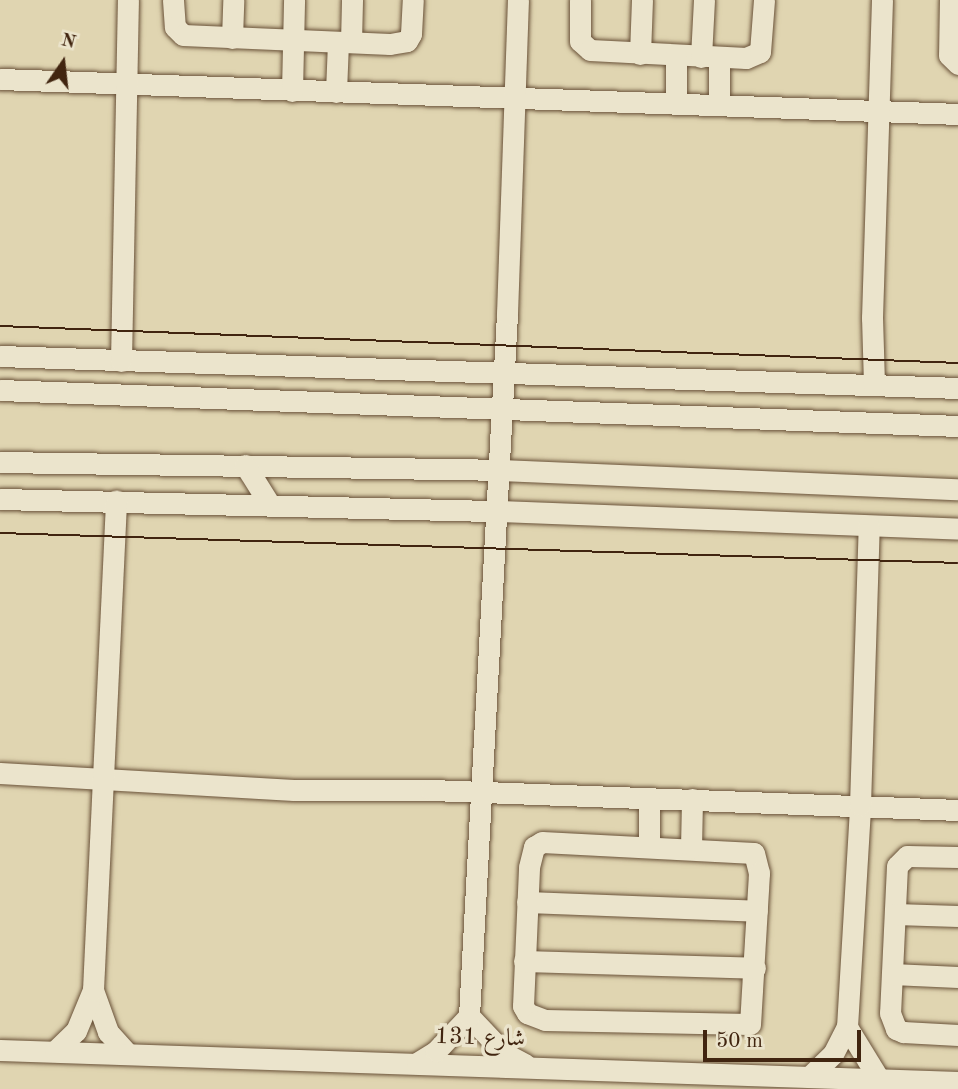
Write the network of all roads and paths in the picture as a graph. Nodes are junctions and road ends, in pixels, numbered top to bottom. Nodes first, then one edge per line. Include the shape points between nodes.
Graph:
1 (128, 0) edge
2 (173, 0) edge
3 (233, 0) edge
4 (294, 0) edge
5 (352, 0) edge
6 (413, 0) edge
7 (518, 0) edge
8 (580, 0) edge
9 (642, 0) edge
10 (704, 0) edge
11 (764, 0) edge
12 (882, 0) edge
13 (950, 0) edge
14 (232, 38) junction
15 (293, 40) junction
16 (344, 42) junction
17 (640, 54) junction
18 (676, 56) junction
19 (710, 57) junction
20 (958, 64) edge
21 (0, 79) edge
22 (124, 84) junction
23 (292, 91) junction
24 (336, 92) junction
25 (516, 98) junction
26 (676, 102) junction
27 (719, 105) junction
28 (878, 110) junction
29 (958, 114) edge
30 (1, 356) edge
31 (121, 361) junction
32 (504, 374) junction
33 (757, 381) junction
34 (874, 384) junction
35 (958, 388) edge
36 (2, 390) edge
37 (502, 408) junction
38 (759, 418) junction
39 (958, 426) edge
40 (0, 462) edge
41 (245, 465) junction
42 (499, 470) junction
43 (958, 489) edge
44 (0, 499) edge
45 (116, 501) junction
46 (270, 505) junction
47 (497, 511) junction
48 (869, 526) junction
49 (958, 529) edge
50 (0, 773) edge
51 (105, 777) junction
52 (478, 792) junction
53 (649, 798) junction
54 (692, 799) junction
55 (860, 805) junction
56 (958, 810) edge
57 (649, 846) junction
58 (691, 848) junction
59 (958, 857) edge
60 (527, 902) junction
61 (757, 911) junction
62 (895, 914) junction
63 (958, 916) edge
64 (524, 961) junction
65 (755, 968) junction
66 (892, 974) junction
67 (958, 976) edge
68 (93, 990) junction
69 (469, 1016) junction
70 (846, 1027) junction
71 (958, 1035) edge
72 (0, 1050) edge
73 (55, 1051) junction
74 (126, 1052) junction
75 (417, 1063) junction
76 (530, 1067) junction
77 (612, 1071) junction
78 (809, 1077) junction
79 (879, 1079) junction
80 (958, 1082) edge
81 (636, 1089) edge

1 - 22 street
2 - 14 street via 178,32
3 - 14 street
4 - 15 street
5 - 16 street
6 - 16 street via 407,41
7 - 25 street
8 - 17 street via 584,47
9 - 17 street
10 - 19 street
11 - 19 street via 760,52 746,58
12 - 28 street
13 - 20 street via 949,55
14 - 15 street
15 - 16 street
15 - 23 street
16 - 24 street
17 - 18 street
18 - 19 street
18 - 26 street
19 - 27 street
21 - 22 street
22 - 23 street
22 - 31 street
23 - 24 street
24 - 25 street
25 - 26 street
25 - 32 street
26 - 27 street
27 - 28 street
28 - 29 street
28 - 34 street
30 - 31 street
30 - 36 street
31 - 32 street
32 - 33 street
32 - 37 street
33 - 34 street
33 - 38 street
34 - 35 street
36 - 37 street
37 - 38 street
37 - 42 street
38 - 39 street
40 - 41 street
41 - 42 street
41 - 46 street
42 - 43 street
42 - 47 street
44 - 45 street
45 - 46 street
45 - 51 street
46 - 47 street
47 - 48 street
47 - 52 street
48 - 49 street
48 - 55 street
50 - 51 street
51 - 52 street via 294,790
51 - 68 street
52 - 53 street
52 - 69 street
53 - 54 street
53 - 57 street
54 - 55 street
54 - 58 street
55 - 56 street
55 - 70 street
57 - 58 street
57 - 60 street via 542,842 530,855
58 - 61 street via 754,853 759,873
59 - 62 street via 900,860
60 - 61 street
60 - 64 street
61 - 65 street
62 - 63 street
62 - 66 street
64 - 65 street
64 - 65 street via 523,1006 535,1018 732,1026 750,1024
66 - 67 street
66 - 71 street via 890,1013 896,1029
68 - 73 street via 76,1031
68 - 74 street via 108,1032
69 - 75 street via 436,1051
69 - 76 street via 504,1053
70 - 78 street via 833,1054
70 - 79 street
72 - 73 street, شارع 131
73 - 74 street, شارع 131
74 - 75 street, شارع 131
75 - 76 street, شارع 131
76 - 77 street, شارع 131
77 - 78 street, شارع 131
77 - 81 street
78 - 79 street, شارع 131
79 - 80 street, شارع 131

